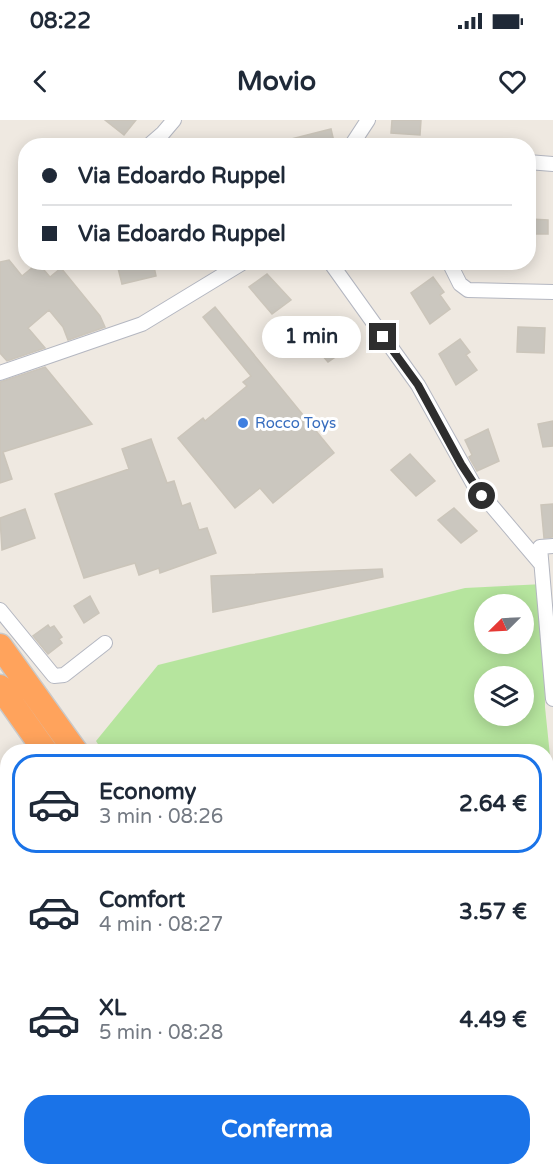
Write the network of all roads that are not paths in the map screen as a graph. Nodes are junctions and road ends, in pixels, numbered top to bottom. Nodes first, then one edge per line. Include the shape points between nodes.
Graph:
1 (174, 120) edge
2 (368, 120) edge
3 (158, 138) edge
4 (356, 138) edge
5 (536, 163) edge
6 (553, 164) edge
7 (230, 270) edge
8 (336, 270) edge
9 (453, 270) edge
10 (553, 292) edge
11 (0, 373) edge
12 (553, 546) edge
13 (541, 564) junction
14 (0, 610) edge
15 (105, 644) dead end
16 (0, 646) edge
17 (0, 687) edge
18 (553, 699) edge
19 (40, 744) edge
20 (70, 744) edge

1 - 3 street
2 - 4 street
5 - 6 street
7 - 11 street via 142,324
8 - 13 street via 418,385 474,485
9 - 10 street via 468,290
12 - 13 street via 540,547
13 - 18 street
14 - 15 street via 54,676 64,675
16 - 20 highway
17 - 19 highway

